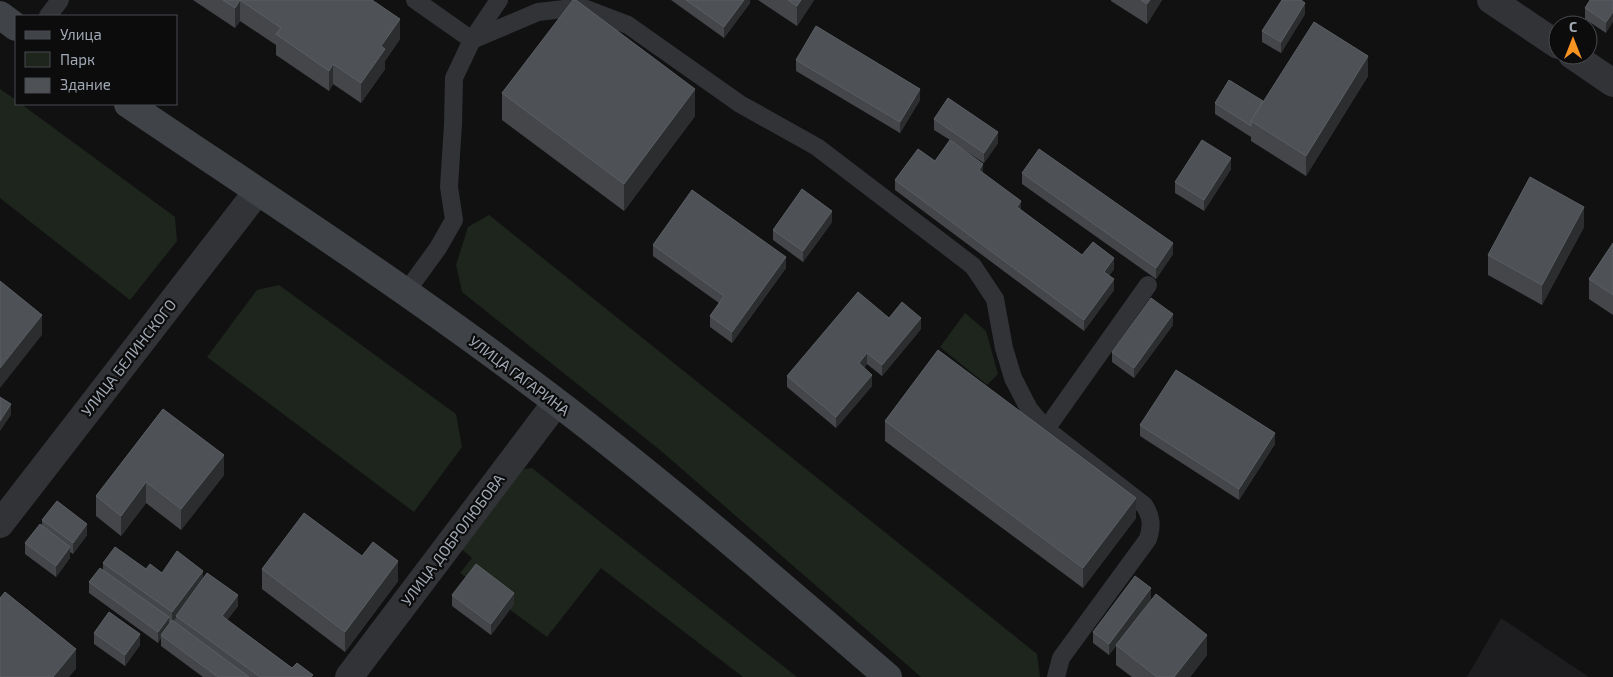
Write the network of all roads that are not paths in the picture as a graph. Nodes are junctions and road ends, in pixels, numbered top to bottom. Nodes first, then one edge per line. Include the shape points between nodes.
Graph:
1 (60, 0) edge
2 (415, 0) edge
3 (499, 0) edge
4 (1491, 0) edge
5 (0, 15) edge
6 (49, 15) edge
7 (15, 26) edge
8 (1548, 39) edge
9 (472, 40) junction
10 (1587, 65) edge
11 (1613, 83) edge
12 (129, 105) edge
13 (257, 192) junction
14 (1148, 286) dead end
15 (406, 292) junction
16 (556, 403) junction
17 (1046, 429) junction
18 (0, 524) edge
19 (349, 677) edge
20 (888, 677) edge
21 (1056, 677) edge

1 - 6 lane
2 - 9 lane
3 - 9 lane
4 - 8 street
5 - 7 main road
9 - 15 lane via 454,78 449,187 454,220
9 - 17 lane via 538,12 581,7 628,25 740,104 817,147 973,266 995,299 1013,378 1028,409
10 - 11 street
12 - 13 main road, УЛИЦА ГАГАРИНА
13 - 15 main road, УЛИЦА ГАГАРИНА
13 - 18 street, УЛИЦА БЕЛИНСКОГО
14 - 17 lane
15 - 16 main road, УЛИЦА ГАГАРИНА
16 - 19 street, УЛИЦА ДОБРОЛЮБОВА
16 - 20 main road, УЛИЦА ГАГАРИНА via 646,472
17 - 21 lane via 1144,505 1151,527 1148,539 1061,658

